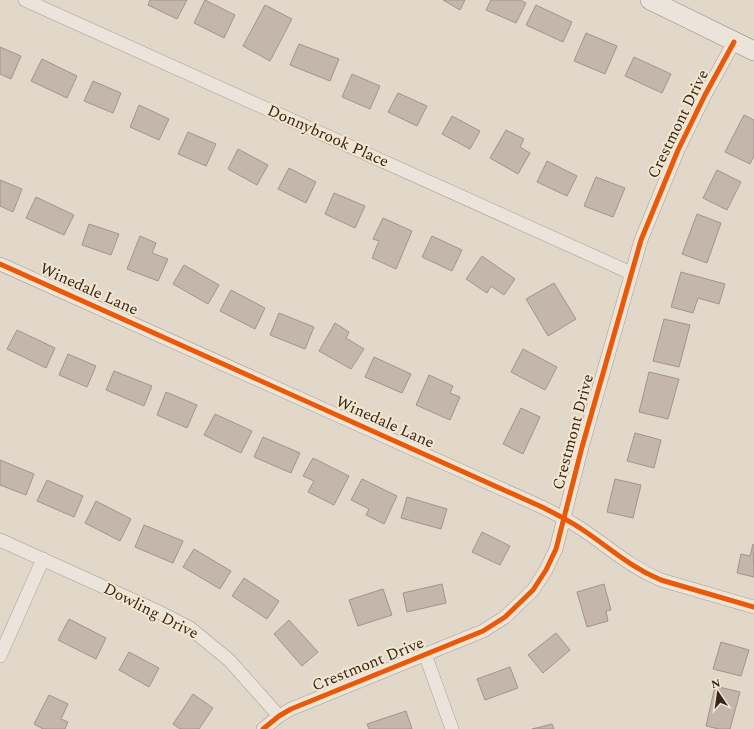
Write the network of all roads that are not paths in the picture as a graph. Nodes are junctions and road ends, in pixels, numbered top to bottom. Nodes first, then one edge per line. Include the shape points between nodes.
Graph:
1 (25, 0) edge
2 (650, 0) edge
3 (734, 42) junction
4 (754, 51) edge
5 (0, 264) edge
6 (631, 273) junction
7 (564, 518) junction
8 (0, 540) edge
9 (43, 559) junction
10 (754, 607) edge
11 (425, 654) junction
12 (0, 656) edge
13 (279, 716) junction
14 (263, 729) edge
15 (452, 729) edge

1 - 6 street, Donnybrook Place
2 - 3 street
3 - 4 street
3 - 6 street, Crestmont Drive via 675,157 641,240
5 - 7 street, Winedale Lane
6 - 7 street, Crestmont Drive
7 - 10 street, Winedale Lane via 647,574
7 - 11 street, Crestmont Drive via 556,549 546,570 524,599 489,628
8 - 9 street, Dowling Drive
9 - 12 street
9 - 13 street, Dowling Drive via 190,628 229,660
11 - 13 street, Crestmont Drive
11 - 15 street
13 - 14 street, Crestmont Drive

